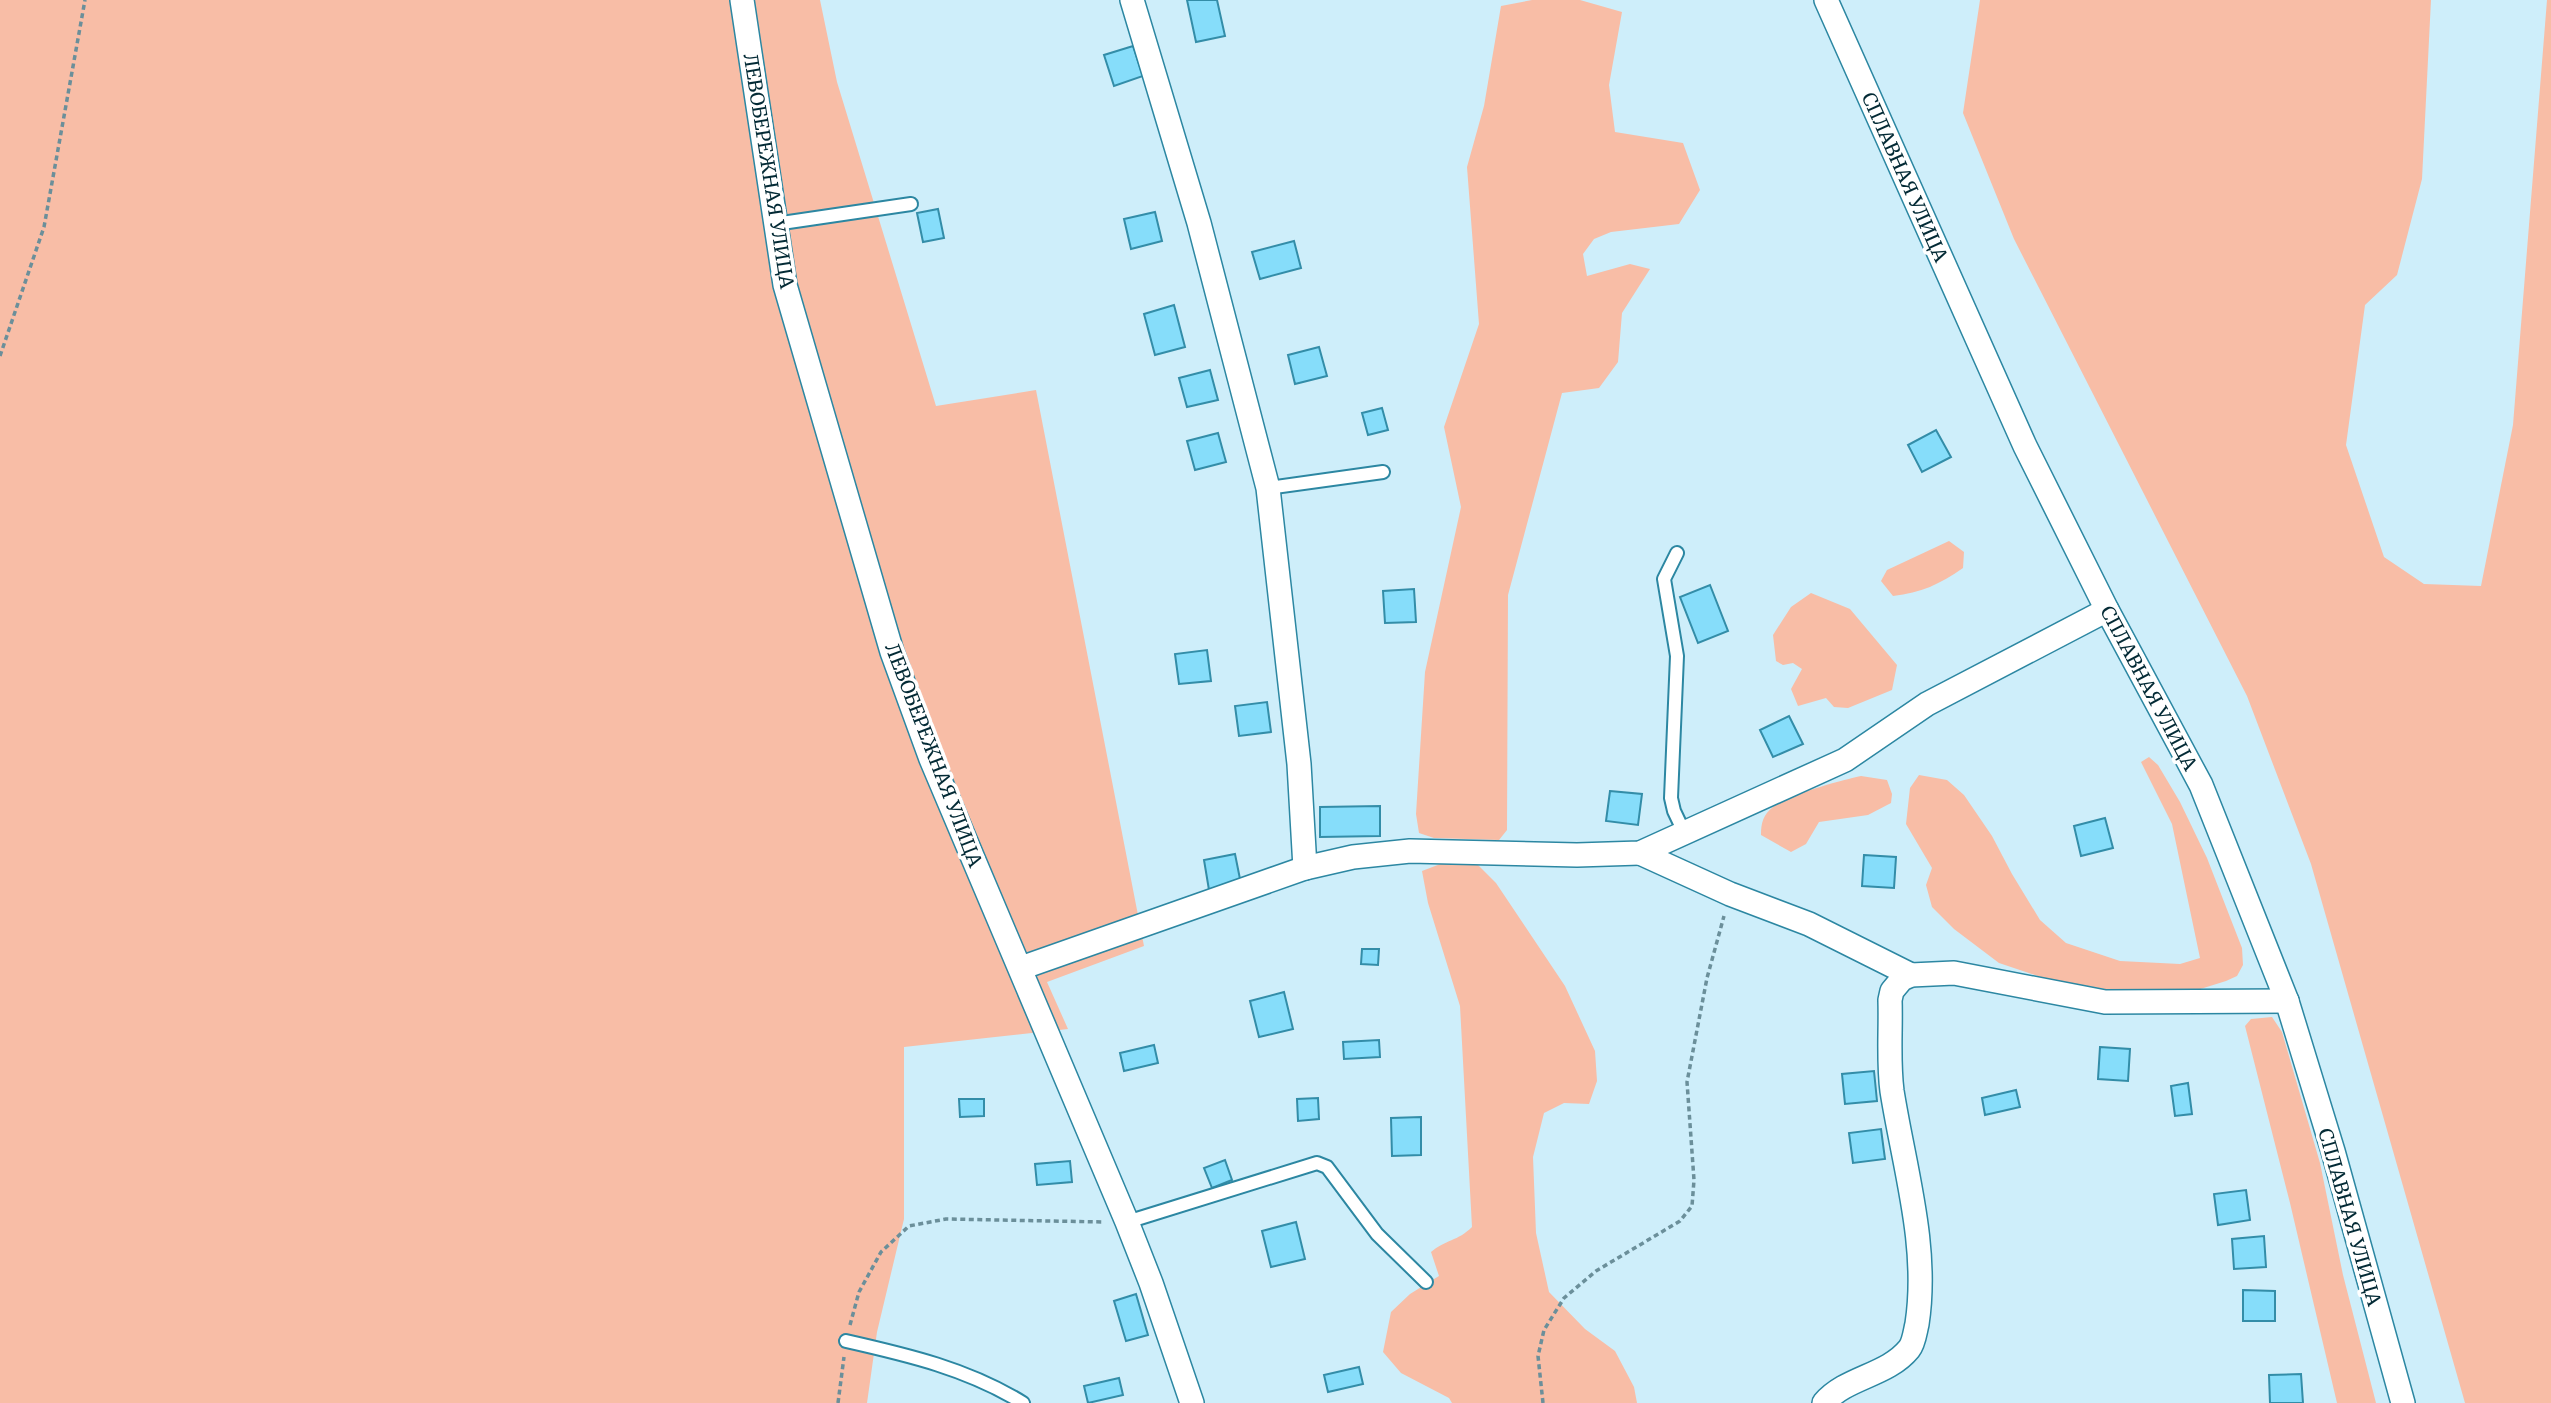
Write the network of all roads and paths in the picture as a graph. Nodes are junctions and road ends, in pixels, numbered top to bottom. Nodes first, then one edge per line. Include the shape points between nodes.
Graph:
1 (85, 0) edge
2 (741, 0) edge
3 (1132, 0) edge
4 (1826, 0) edge
5 (911, 204) dead end
6 (775, 224) junction
7 (0, 356) edge
8 (1383, 472) dead end
9 (1268, 488) junction
10 (1677, 553) dead end
11 (2108, 610) junction
12 (1684, 832) junction
13 (1640, 853) junction
14 (1305, 868) junction
15 (1730, 894) junction
16 (1021, 968) junction
17 (1911, 975) junction
18 (2287, 1001) junction
19 (1127, 1222) junction
20 (1426, 1282) dead end
21 (846, 1341) junction
22 (838, 1403) edge
23 (1023, 1403) edge
24 (1192, 1403) edge
25 (1543, 1403) edge
26 (1824, 1403) edge
27 (2403, 1403) edge

1 - 7 path via 44,227
2 - 6 street, ЛЕВОБЕРЕЖНАЯ УЛИЦА
3 - 9 street via 1199,223
4 - 11 street, СПЛАВНАЯ УЛИЦА via 2025,446
5 - 6 lane
6 - 16 street, ЛЕВОБЕРЕЖНАЯ УЛИЦА via 785,285 892,652 931,759
8 - 9 lane
9 - 14 street via 1299,764
10 - 12 lane via 1664,579 1677,656 1671,798
11 - 12 street via 1927,704 1845,760
11 - 18 street, СПЛАВНАЯ УЛИЦА via 2201,785
12 - 13 street
13 - 14 street via 1410,851
13 - 15 street
14 - 16 street
15 - 17 street via 1809,924
15 - 25 path via 1707,978 1687,1082 1692,1206 1681,1221 1596,1271 1564,1298 1544,1330 1538,1356
16 - 19 street, ЛЕВОБЕРЕЖНАЯ УЛИЦА
17 - 18 street via 1954,973 2105,1002
17 - 26 street via 1896,983 1890,1000 1892,1087 1919,1259 1915,1335 1910,1348 1893,1362 1843,1387
18 - 27 street, СПЛАВНАЯ УЛИЦА
19 - 20 lane via 1317,1163 1327,1167 1377,1234
19 - 21 path via 946,1219 909,1226 881,1252 859,1293
19 - 24 street, ЛЕВОБЕРЕЖНАЯ УЛИЦА
21 - 22 path
21 - 23 lane via 920,1357 996,1386

